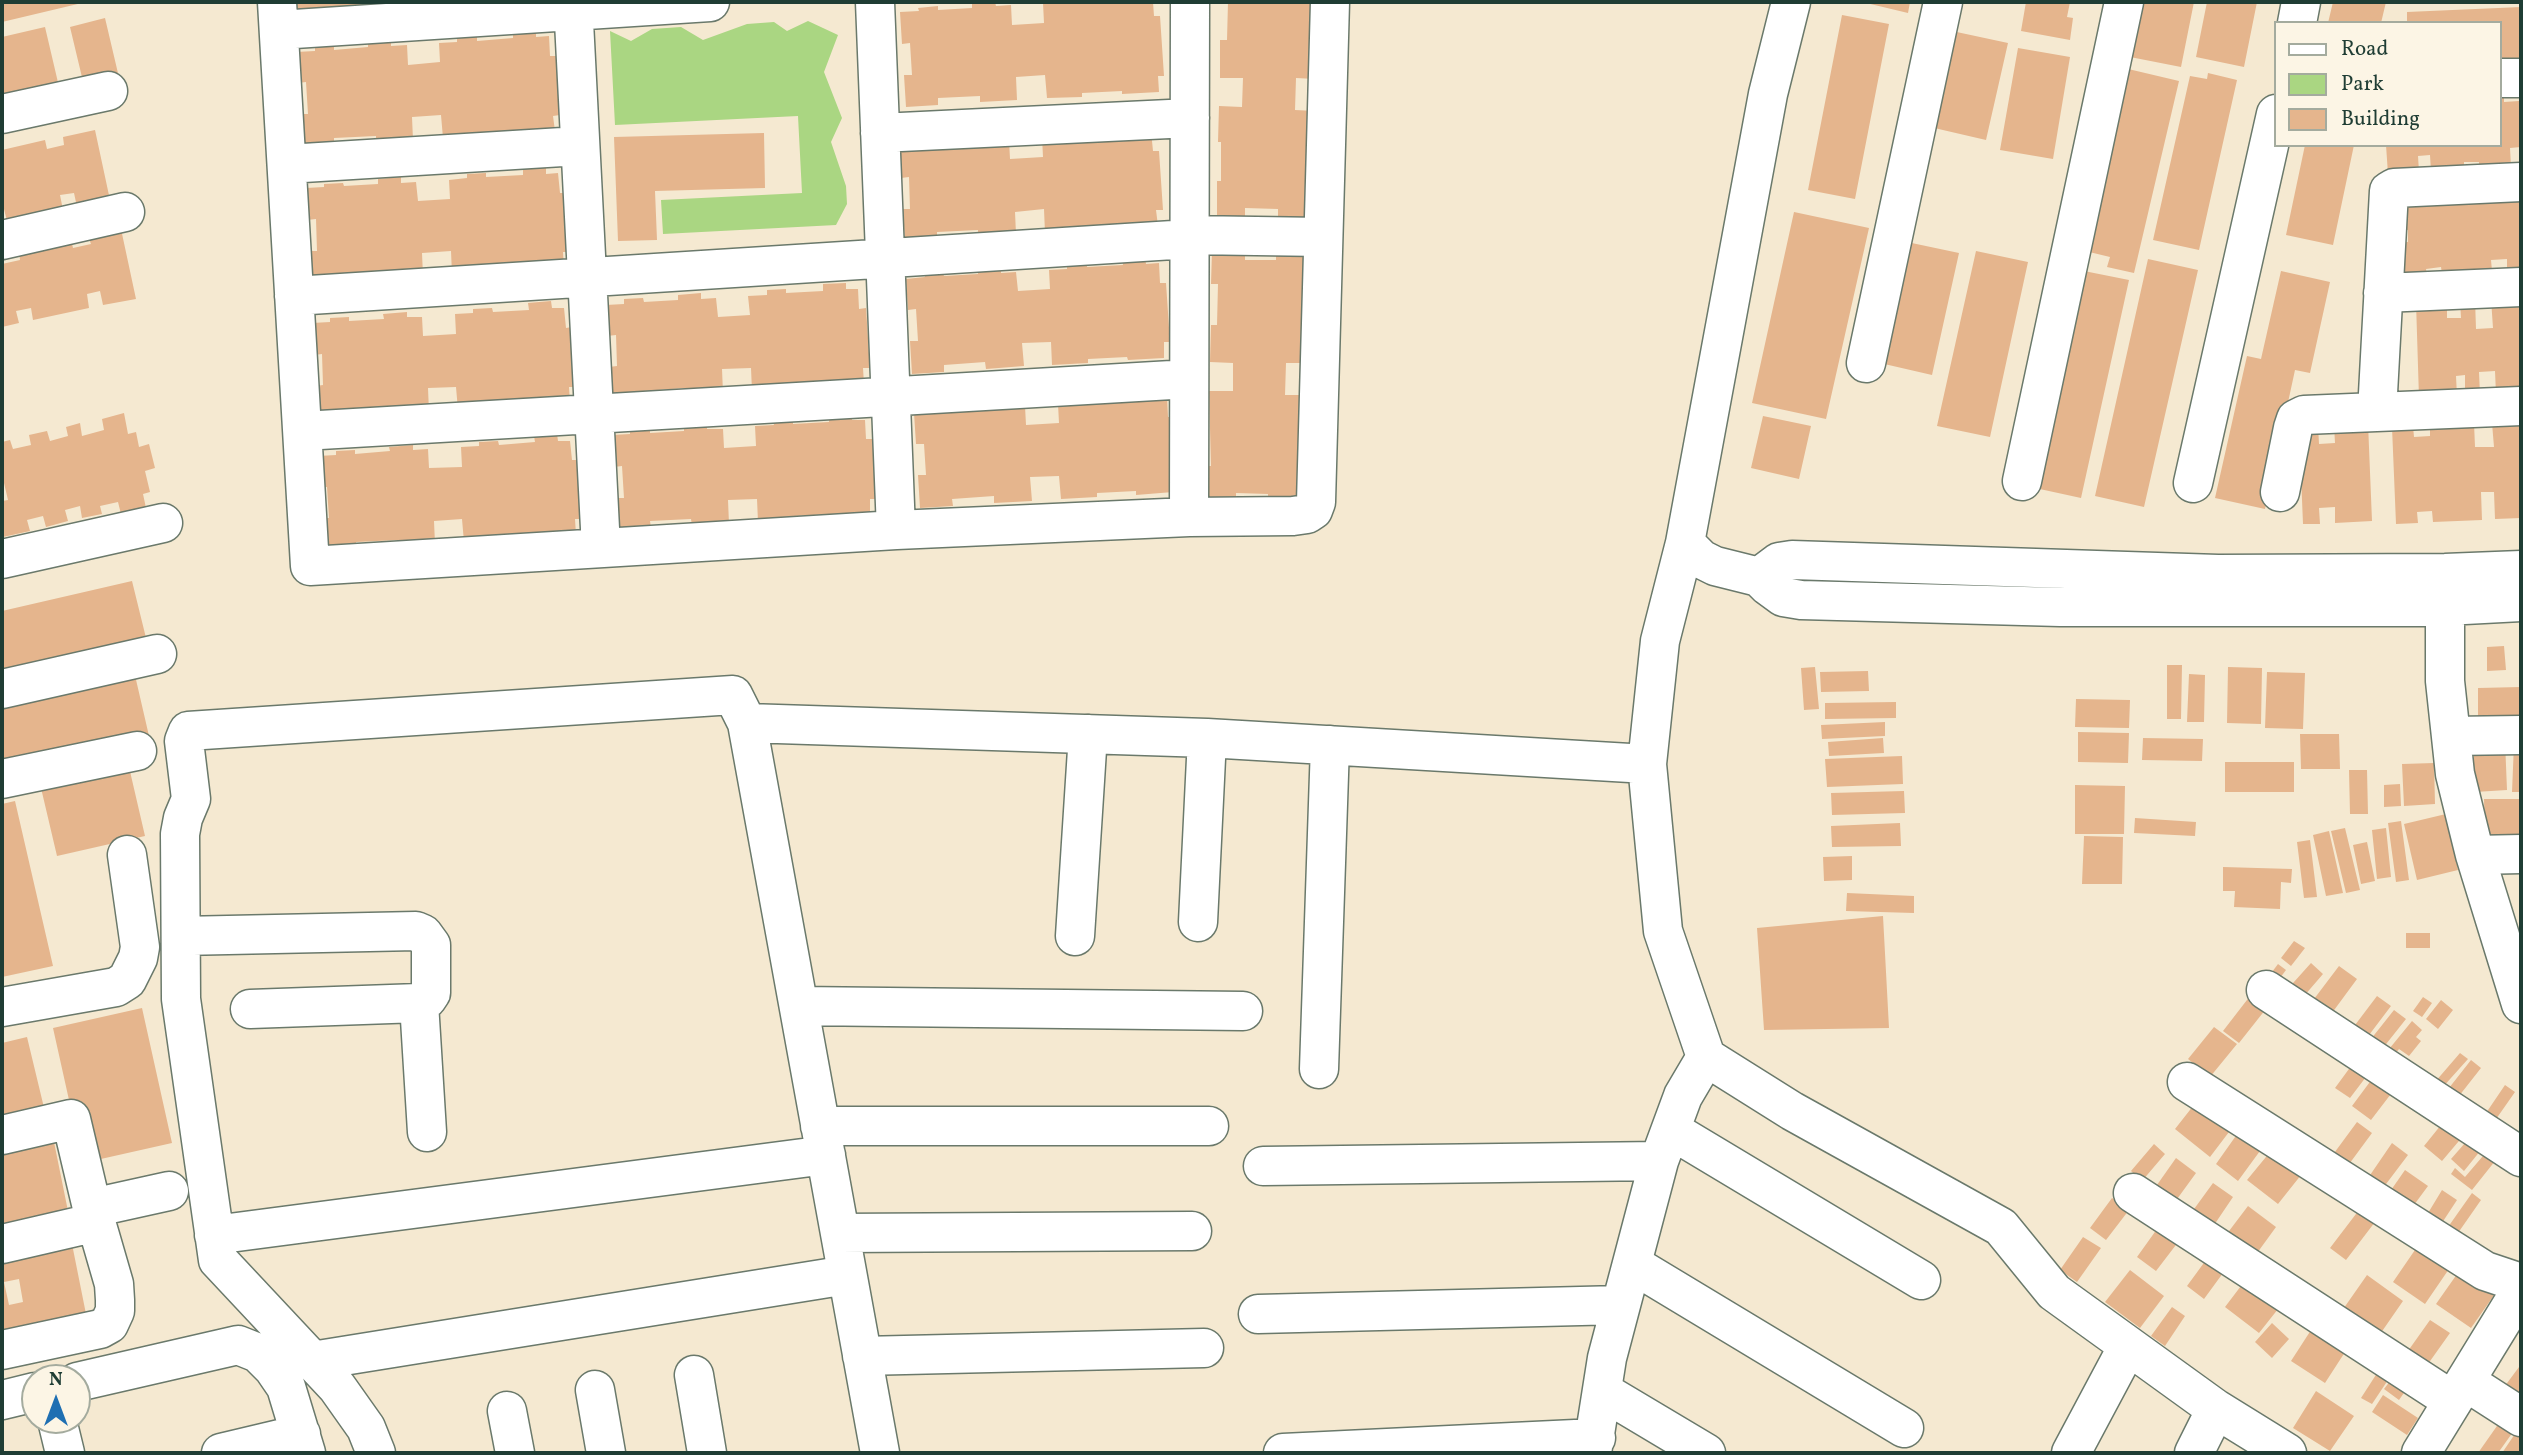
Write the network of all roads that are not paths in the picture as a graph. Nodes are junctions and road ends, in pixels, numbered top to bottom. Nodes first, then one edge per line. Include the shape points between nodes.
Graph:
1 (710, 2) edge
2 (875, 2) edge
3 (1190, 2) edge
4 (1330, 2) edge
5 (1791, 2) edge
6 (1942, 2) edge
7 (2124, 2) edge
8 (2301, 2) edge
9 (574, 6) edge
10 (278, 16) edge
11 (2297, 21) edge
12 (2502, 78) edge
13 (2521, 78) edge
14 (108, 91) dead end
15 (2, 114) edge
16 (1190, 118) junction
17 (2274, 123) edge
18 (880, 133) junction
19 (579, 146) junction
20 (287, 164) junction
21 (2521, 182) edge
22 (125, 212) dead end
23 (1189, 237) junction
24 (1323, 237) junction
25 (2, 240) edge
26 (885, 258) junction
27 (586, 277) junction
28 (2521, 287) edge
29 (2383, 293) junction
30 (294, 296) junction
31 (1866, 363) dead end
32 (1189, 379) junction
33 (891, 397) junction
34 (2521, 406) edge
35 (2377, 411) junction
36 (594, 414) junction
37 (303, 431) junction
38 (2022, 481) dead end
39 (2193, 483) dead end
40 (2280, 492) dead end
41 (1189, 517) junction
42 (163, 523) dead end
43 (896, 530) junction
44 (1685, 543) junction
45 (601, 548) junction
46 (2, 559) edge
47 (2521, 570) edge
48 (2444, 589) junction
49 (2521, 602) edge
50 (157, 654) dead end
51 (2, 689) edge
52 (747, 723) junction
53 (1088, 734) junction
54 (2521, 735) edge
55 (2451, 736) junction
56 (1207, 738) junction
57 (1331, 745) junction
58 (137, 751) dead end
59 (1647, 764) junction
60 (2, 779) edge
61 (2521, 854) edge
62 (127, 855) dead end
63 (2475, 855) junction
64 (1198, 922) dead end
65 (181, 936) junction
66 (1075, 936) dead end
67 (2266, 990) dead end
68 (419, 1003) junction
69 (2521, 1004) edge
70 (799, 1006) junction
71 (2, 1007) edge
72 (250, 1009) dead end
73 (1243, 1011) dead end
74 (1706, 1057) junction
75 (1320, 1069) dead end
76 (2187, 1082) dead end
77 (1209, 1126) dead end
78 (427, 1132) dead end
79 (2, 1135) edge
80 (823, 1140) junction
81 (1665, 1146) junction
82 (2521, 1157) edge
83 (1264, 1166) dead end
84 (169, 1191) dead end
85 (2133, 1193) dead end
86 (94, 1215) junction
87 (1192, 1231) dead end
88 (840, 1233) junction
89 (214, 1235) junction
90 (2, 1244) edge
91 (1632, 1264) junction
92 (847, 1275) junction
93 (1921, 1280) dead end
94 (2521, 1283) edge
95 (2521, 1290) edge
96 (1621, 1305) junction
97 (1258, 1314) dead end
98 (2128, 1346) junction
99 (1204, 1348) dead end
100 (2, 1350) edge
101 (862, 1356) junction
102 (312, 1361) junction
103 (694, 1375) dead end
104 (91, 1379) edge
105 (595, 1390) dead end
106 (1602, 1391) junction
107 (2459, 1391) junction
108 (21, 1395) edge
109 (2, 1400) edge
110 (2216, 1409) junction
111 (507, 1411) dead end
112 (2521, 1417) edge
113 (1904, 1428) dead end
114 (60, 1434) edge
115 (303, 1443) edge
116 (1594, 1445) edge
117 (1385, 1450) edge
118 (65, 1453) edge
119 (221, 1453) edge
120 (376, 1453) edge
121 (515, 1453) edge
122 (606, 1453) edge
123 (707, 1453) edge
124 (880, 1453) edge
125 (1283, 1453) edge
126 (1706, 1453) edge
127 (2071, 1453) edge
128 (2194, 1453) edge
129 (2287, 1453) edge
130 (2421, 1453) edge

1 - 9 street
2 - 18 street
3 - 16 street
4 - 24 street
5 - 44 street via 1768,94
6 - 31 street
7 - 38 street
8 - 11 street
9 - 10 street
9 - 19 street
10 - 20 street
12 - 13 street
14 - 15 street
16 - 18 street
16 - 23 street
17 - 39 street
18 - 26 street
19 - 20 street
19 - 27 street
20 - 30 street
21 - 29 street via 2389,191
22 - 25 street
23 - 24 street
23 - 26 street
23 - 32 street
24 - 41 street via 1313,510 1293,516
26 - 27 street
26 - 33 street
27 - 30 street
27 - 36 street
28 - 29 street
29 - 35 street
30 - 37 street
32 - 33 street
32 - 41 street
33 - 36 street
33 - 43 street
34 - 35 street
35 - 40 street via 2296,419
36 - 37 street
36 - 45 street
37 - 45 street via 310,566
41 - 43 street
42 - 46 street
43 - 45 street
44 - 48 street via 1715,566 1759,577 1783,597 1801,600 2060,607
44 - 59 street via 1661,641
47 - 48 street
48 - 49 street
48 - 55 street
50 - 51 street
52 - 53 street
52 - 65 street via 733,695 188,731 184,741 191,799 180,834
52 - 70 street
53 - 56 street
53 - 66 street
54 - 55 street
55 - 63 street via 2455,774
56 - 57 street
56 - 64 street
57 - 59 street
57 - 75 street
58 - 60 street
59 - 74 street via 1663,931
61 - 63 street
62 - 71 street via 140,947 127,980 116,987
63 - 69 street
65 - 68 street via 416,930 431,945 431,993
65 - 89 street via 181,999
67 - 82 street
68 - 72 street
68 - 78 street
70 - 73 street
70 - 80 street
74 - 81 street via 1683,1096
74 - 98 street via 1792,1111 2001,1227 2054,1292
76 - 94 street via 2485,1271
77 - 80 street
79 - 86 street via 71,1119
80 - 88 street
80 - 89 street
81 - 83 street
81 - 91 street
81 - 93 street
84 - 86 street
85 - 107 street
86 - 90 street
86 - 100 street via 114,1284 115,1311 109,1324
87 - 88 street
88 - 92 street
89 - 102 street via 218,1260
91 - 96 street
91 - 113 street
92 - 101 street
92 - 102 street
95 - 107 street
96 - 97 street
96 - 106 street
98 - 110 street
98 - 127 street
99 - 101 street
101 - 124 street
102 - 120 street via 366,1428
103 - 123 street
104 - 115 street via 238,1345 258,1353 286,1387
105 - 122 street
106 - 116 street
106 - 126 street
107 - 112 street
107 - 130 street
108 - 109 street
110 - 128 street
110 - 129 street
111 - 121 street
114 - 118 street
115 - 119 street
116 - 117 street
117 - 125 street

